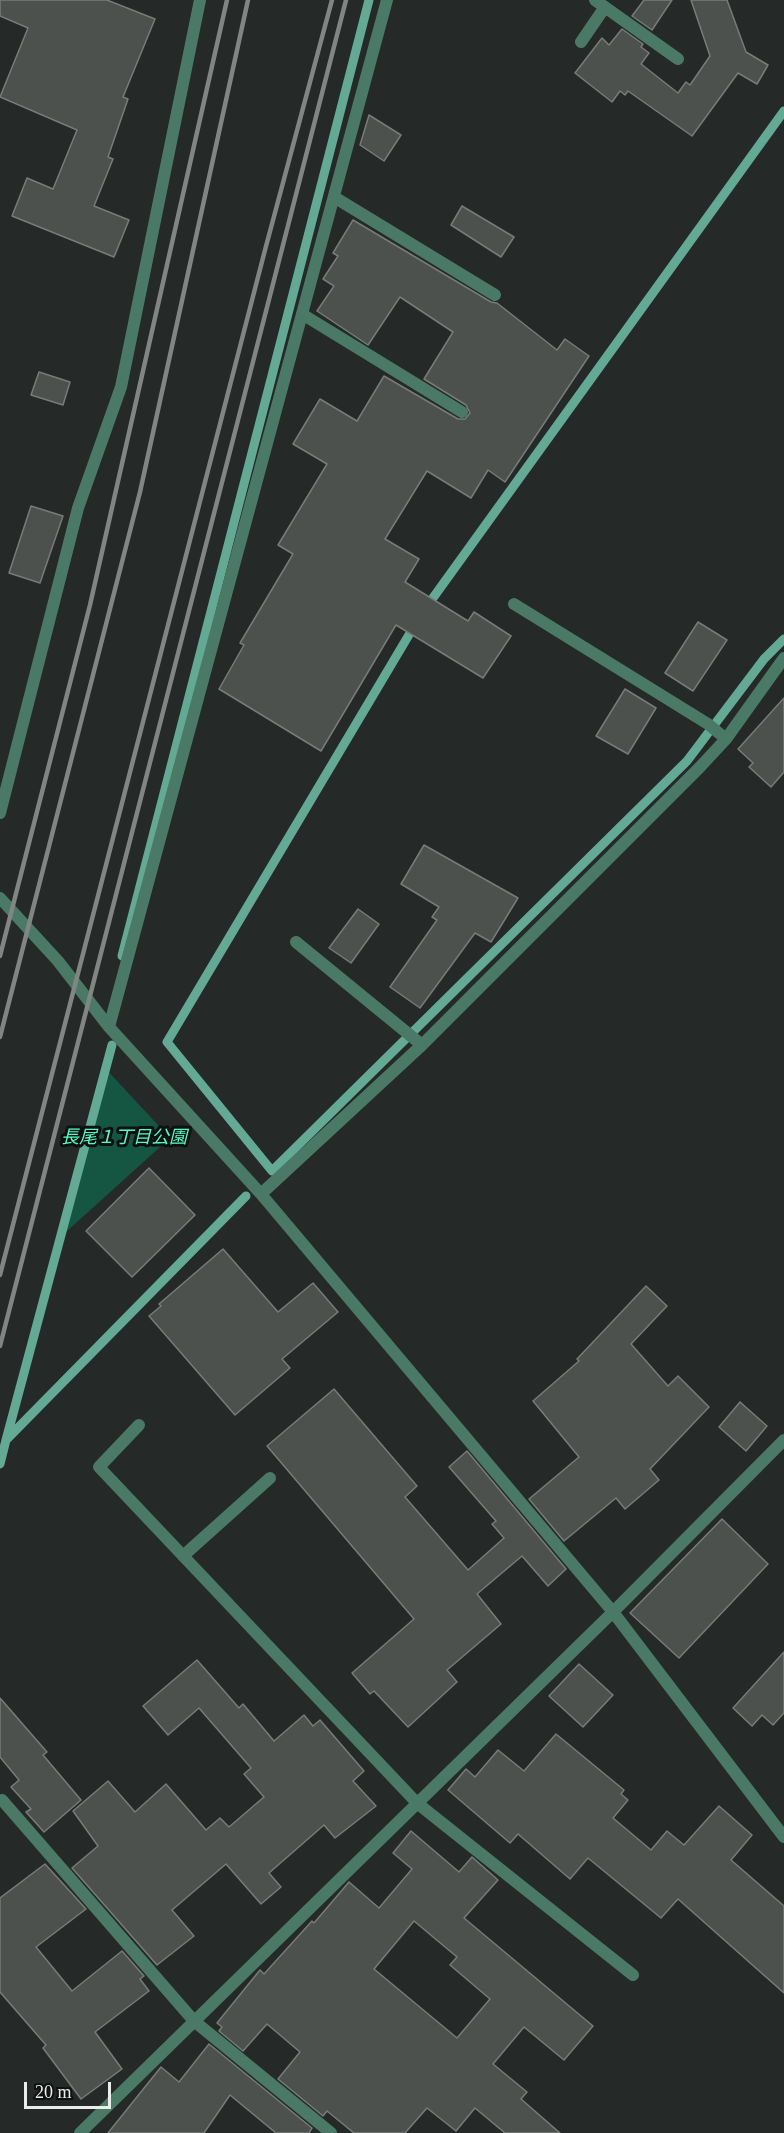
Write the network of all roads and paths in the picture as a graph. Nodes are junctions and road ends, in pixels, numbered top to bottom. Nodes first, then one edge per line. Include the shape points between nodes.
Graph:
1 (200, 0) edge
2 (387, 0) edge
3 (600, 4) edge
4 (581, 42) dead end
5 (678, 59) dead end
6 (334, 197) junction
7 (495, 295) dead end
8 (302, 314) junction
9 (462, 412) dead end
10 (514, 604) dead end
11 (784, 658) edge
12 (717, 732) junction
13 (0, 813) edge
14 (0, 898) edge
15 (296, 942) dead end
16 (110, 1027) junction
17 (413, 1038) junction
18 (261, 1194) junction
19 (139, 1425) dead end
20 (784, 1440) edge
21 (270, 1478) dead end
22 (183, 1556) junction
23 (613, 1612) junction
24 (2, 1800) dead end
25 (417, 1803) junction
26 (784, 1837) edge
27 (633, 1974) dead end
28 (194, 2021) junction
29 (80, 2133) edge
30 (331, 2133) edge

1 - 13 street via 121,387 78,508
2 - 6 street
3 - 4 street
3 - 5 street
6 - 7 street
6 - 8 street
8 - 9 street
8 - 16 street
10 - 12 street
11 - 12 street
12 - 17 street
14 - 16 street via 58,961
15 - 17 street
16 - 18 street
17 - 18 street
18 - 23 street
19 - 22 street via 99,1467
20 - 23 street
21 - 22 street
22 - 25 street
23 - 25 street
23 - 26 street
24 - 28 street
25 - 27 street
25 - 28 street
28 - 29 street
28 - 30 street

